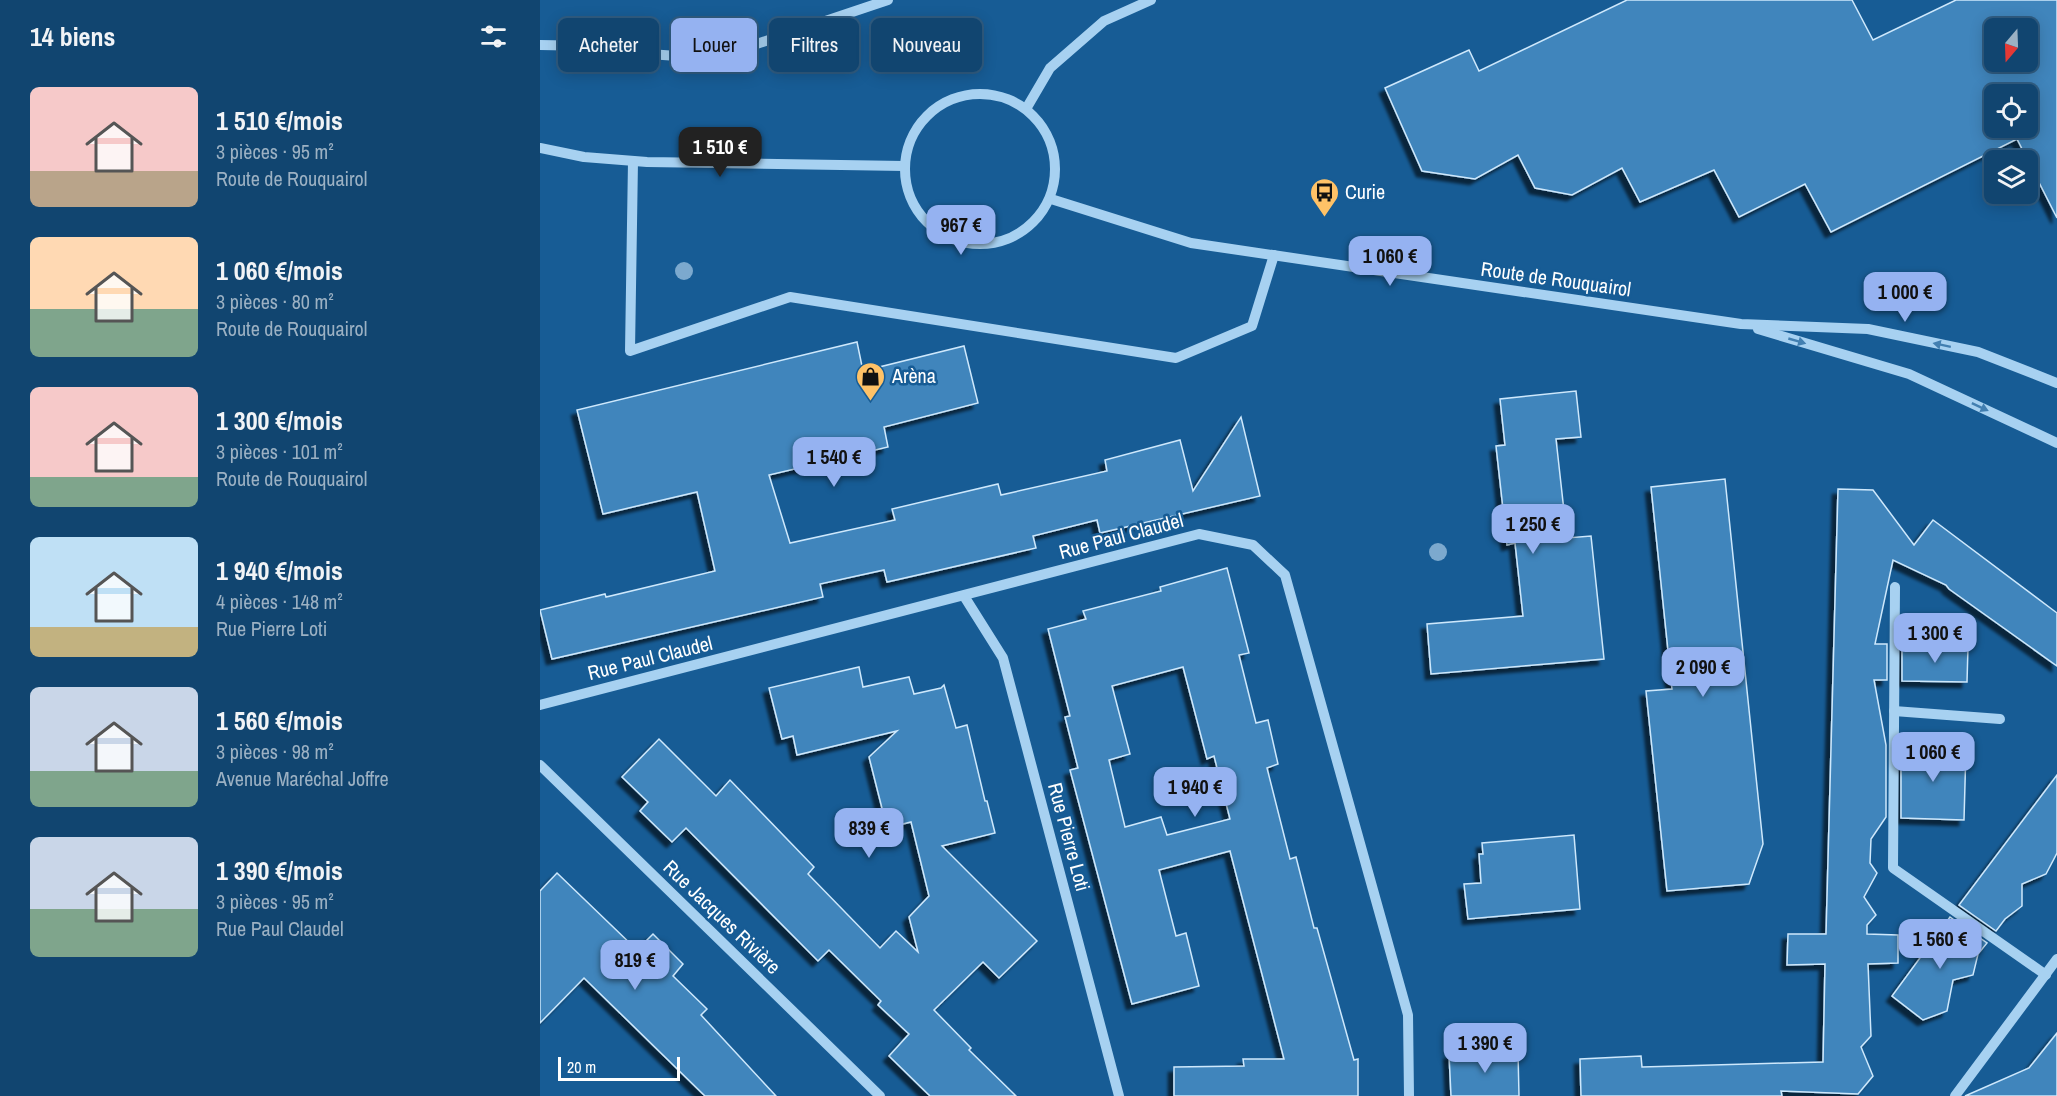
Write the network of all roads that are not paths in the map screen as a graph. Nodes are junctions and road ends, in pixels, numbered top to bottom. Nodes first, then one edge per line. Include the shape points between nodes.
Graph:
1 (888, 0) edge
2 (1151, 0) edge
3 (540, 45) edge
4 (540, 57) edge
5 (1026, 109) junction
6 (540, 148) edge
7 (633, 161) junction
8 (904, 166) junction
9 (1051, 199) junction
10 (1274, 255) junction
11 (1741, 324) junction
12 (2057, 383) edge
13 (2057, 442) edge
14 (1895, 587) dead end
15 (964, 596) junction
16 (540, 705) edge
17 (1894, 711) junction
18 (2000, 719) dead end
19 (540, 765) edge
20 (2057, 959) edge
21 (2046, 975) junction
22 (880, 1096) edge
23 (1119, 1096) edge
24 (1409, 1096) edge
25 (1955, 1096) edge

1 - 3 street via 733,52 691,57 594,46
2 - 5 street via 1104,21 1050,68
3 - 4 street
5 - 8 street via 1002,96 975,93 949,100 926,116 911,138
5 - 9 street via 1044,127 1054,150 1056,174
6 - 7 street
7 - 8 street
7 - 10 street via 630,351 790,297 1176,358 1252,326
8 - 9 street via 909,194 924,220 948,238 978,245 1008,240 1034,224
9 - 10 street, Route de Rouquairol via 1191,243
10 - 11 street, Route de Rouquairol
12 -> 11 street, Route de Rouquairol via 1978,352 1868,329
11 -> 13 street, Route de Rouquairol via 1909,374
14 - 17 street
15 - 16 street, Rue Paul Claudel
15 - 23 street, Rue Pierre Loti via 1002,658
15 - 24 street, Rue Paul Claudel via 1199,534 1253,545 1285,575 1408,1014
17 - 18 street
17 - 21 street via 1893,868
19 - 22 street, Rue Jacques Rivière
20 - 21 street
21 - 25 street

